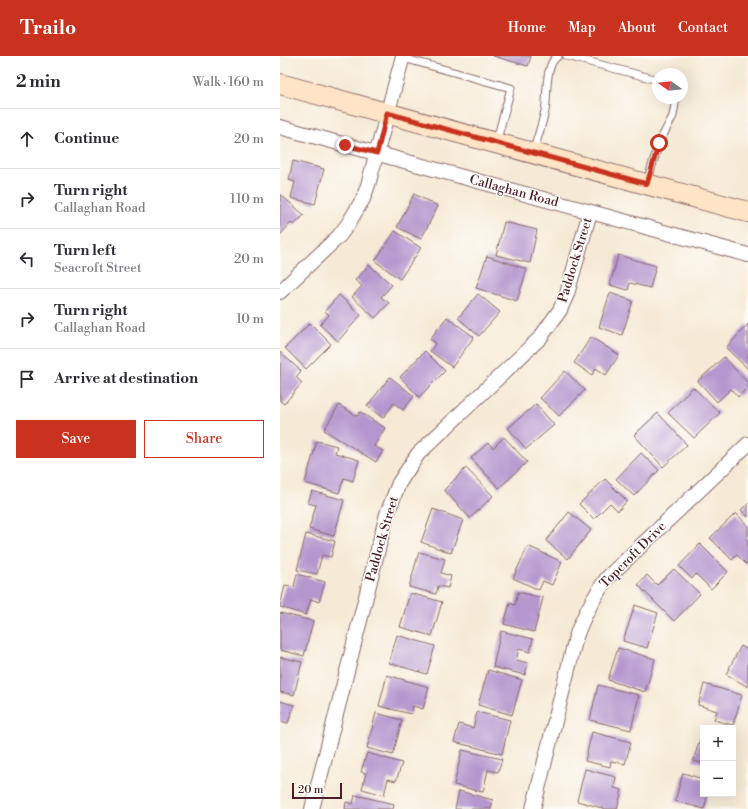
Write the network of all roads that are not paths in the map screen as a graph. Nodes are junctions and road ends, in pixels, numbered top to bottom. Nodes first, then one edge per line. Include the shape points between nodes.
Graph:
1 (558, 56) edge
2 (567, 56) edge
3 (403, 57) edge
4 (652, 78) edge
5 (280, 84) edge
6 (675, 104) edge
7 (387, 113) junction
8 (280, 127) edge
9 (496, 143) junction
10 (377, 153) junction
11 (533, 153) junction
12 (647, 184) junction
13 (590, 212) junction
14 (748, 212) edge
15 (748, 255) edge
16 (280, 292) edge
17 (748, 444) edge
18 (312, 809) edge
19 (533, 809) edge

1 - 11 lane via 552,62 546,109
2 - 4 lane
3 - 7 street
3 - 9 lane via 511,88
5 - 7 main road
6 - 12 lane via 673,116 659,143
7 - 9 main road
7 - 10 street
8 - 10 street, Callaghan Road
9 - 11 main road
10 - 13 street, Callaghan Road
10 - 16 street via 363,199 348,224 339,236
11 - 12 main road
12 - 14 main road
13 - 15 street, Callaghan Road
13 - 18 street, Paddock Street via 567,294 550,324 540,338 418,454 400,482 387,514
17 - 19 street, Topcroft Drive via 607,578 598,591 576,637

